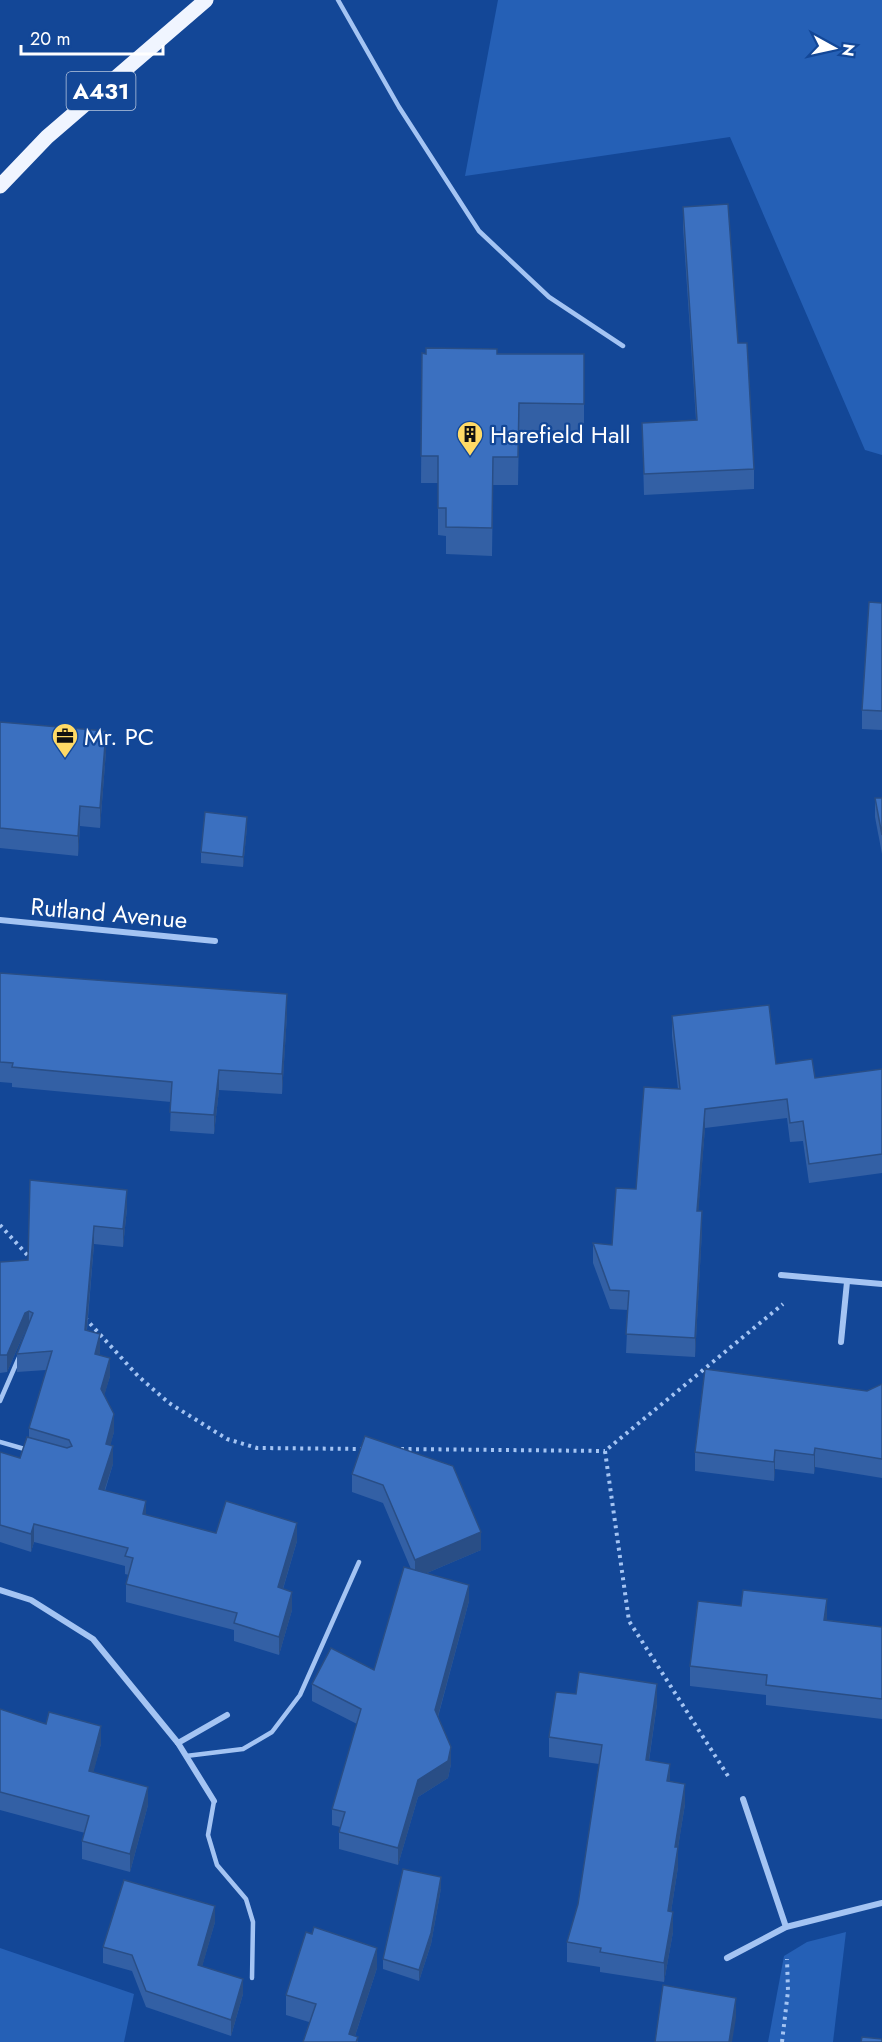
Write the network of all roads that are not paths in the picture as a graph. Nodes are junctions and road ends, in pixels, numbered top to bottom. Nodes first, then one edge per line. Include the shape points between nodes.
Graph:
1 (206, 0) edge
2 (338, 0) edge
3 (0, 186) edge
4 (623, 346) dead end
5 (0, 920) edge
6 (215, 941) dead end
7 (781, 1275) dead end
8 (847, 1282) junction
9 (882, 1284) edge
10 (841, 1342) dead end
11 (21, 1352) edge
12 (0, 1401) edge
13 (0, 1442) edge
14 (34, 1452) edge
15 (359, 1562) dead end
16 (0, 1590) edge
17 (227, 1715) dead end
18 (178, 1743) junction
19 (186, 1756) junction
20 (743, 1799) road end
21 (214, 1801) joint
22 (882, 1903) edge
23 (786, 1927) junction
24 (727, 1958) dead end
25 (252, 1978) dead end

1 - 3 main road, A431 via 47,137
2 - 4 lane via 399,107 479,231 549,297
5 - 6 street, Rutland Avenue
7 - 8 street
8 - 9 street
8 - 10 street
11 - 12 lane
13 - 14 lane
15 - 19 lane via 300,1695 272,1732 243,1749
16 - 18 street via 31,1600 93,1639
17 - 18 street
18 - 19 street
19 - 21 street
20 - 23 street
21 - 25 lane via 208,1835 217,1865 246,1899 253,1922
22 - 23 street
23 - 24 street

